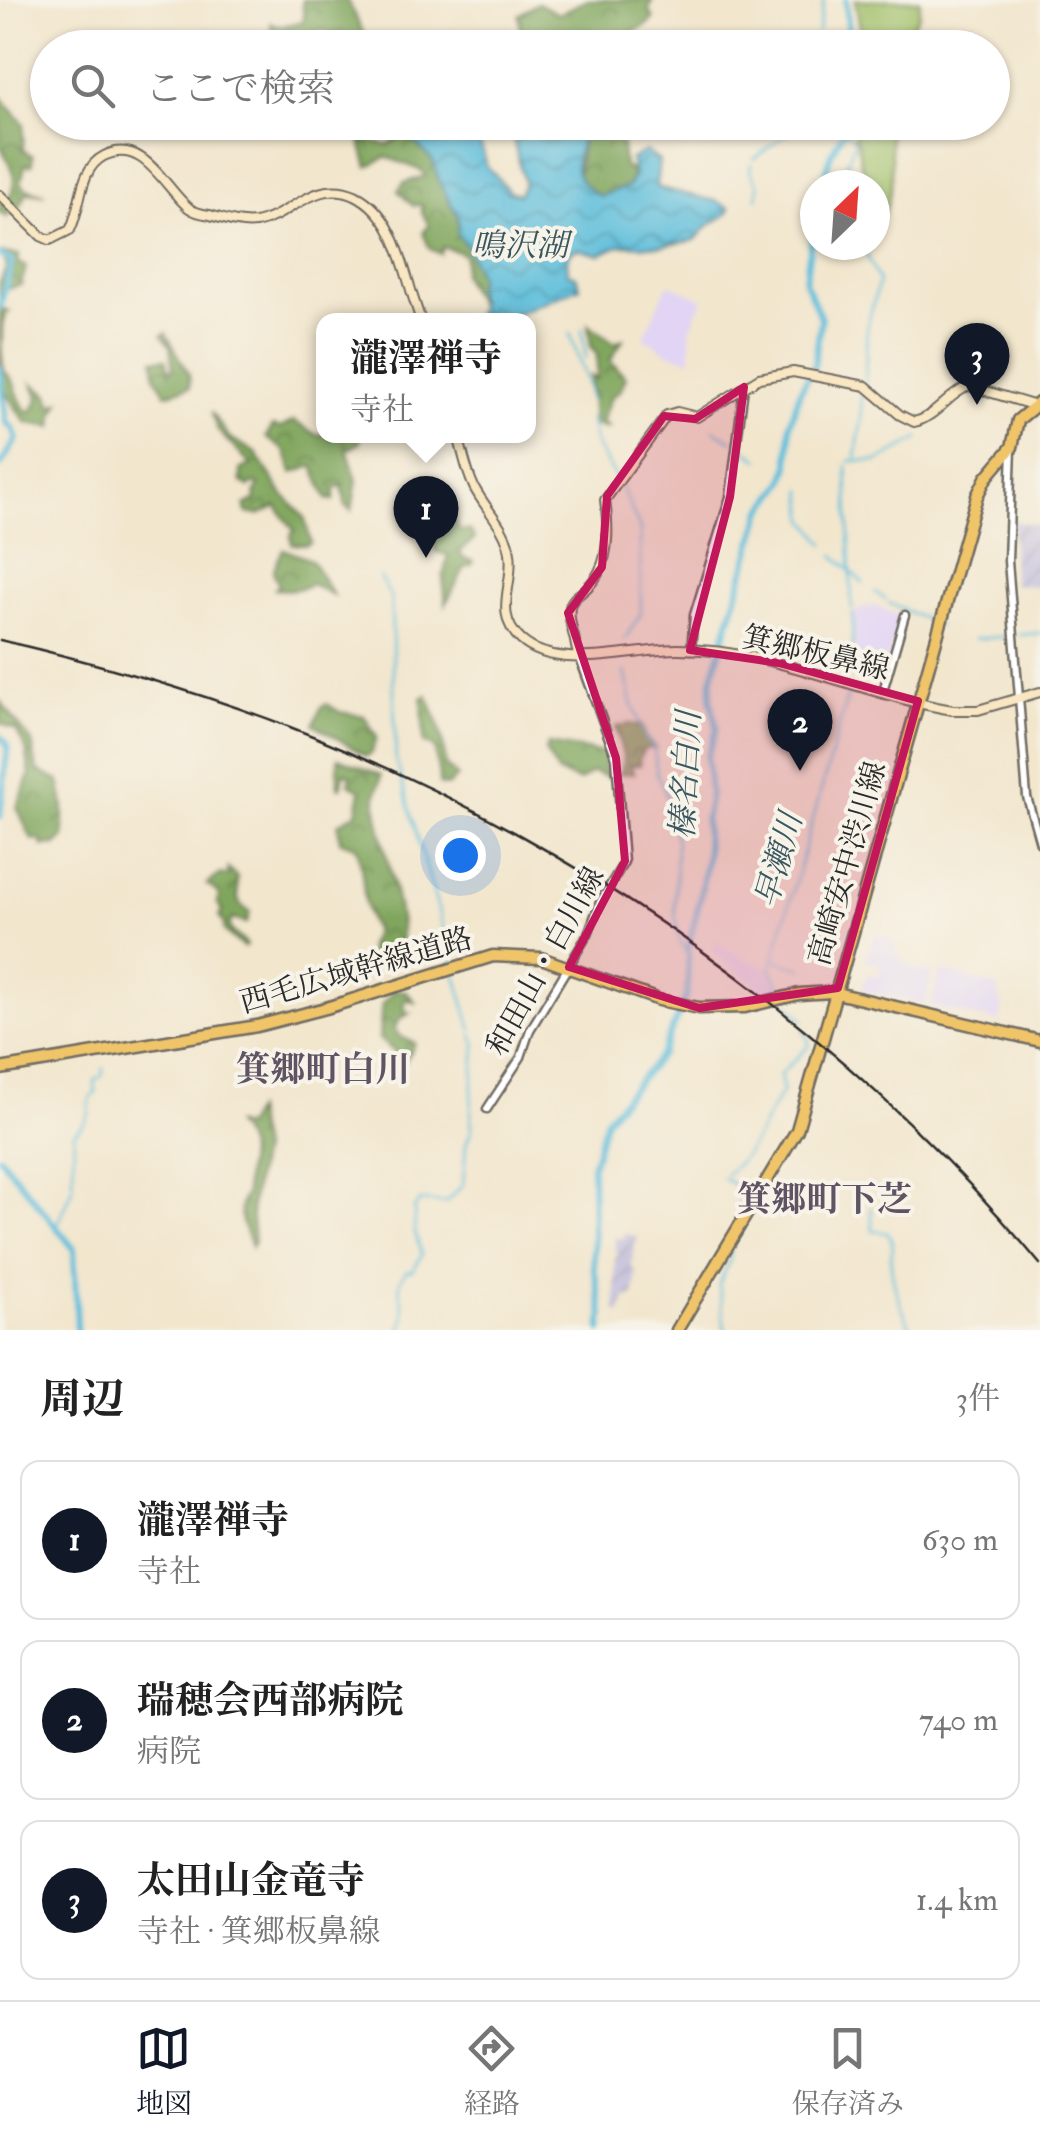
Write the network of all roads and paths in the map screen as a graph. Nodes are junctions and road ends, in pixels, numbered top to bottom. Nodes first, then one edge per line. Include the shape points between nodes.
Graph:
1 (0, 195) edge
2 (419, 313) edge
3 (744, 387) junction
4 (1038, 404) edge
5 (460, 443) edge
6 (1012, 447) junction
7 (904, 615) dead end
8 (690, 650) junction
9 (579, 656) junction
10 (883, 691) junction
11 (1040, 692) edge
12 (1021, 698) junction
13 (918, 701) junction
14 (1040, 843) edge
15 (569, 967) junction
16 (837, 991) junction
17 (1040, 1038) edge
18 (0, 1069) edge
19 (487, 1109) dead end
20 (677, 1330) edge

1 - 2 main road via 52,240 70,230 96,161 112,154 151,165 193,211 239,222 260,221 311,194 350,194 390,230
3 - 4 main road via 770,374 798,372 866,386 914,422 972,386
3 - 8 street via 730,497
3 - 9 main road via 697,417 664,416 608,494 602,567 568,612
4 - 6 main road, 高崎安中渋川線 via 1018,420
5 - 9 main road, 箕郷板鼻線 via 474,487 509,546 505,606 511,627 537,650
6 - 12 street via 1008,562
6 - 13 main road, 高崎安中渋川線 via 977,496
7 - 10 street
8 - 9 main road, 箕郷板鼻線
8 - 10 main road, 箕郷板鼻線 via 791,666
9 - 15 street, 和田山・白川線 via 616,758 625,858
10 - 13 main road, 箕郷板鼻線
11 - 12 main road, 箕郷板鼻線
12 - 13 main road, 箕郷板鼻線 via 966,711
12 - 14 street via 1027,797
13 - 16 main road, 高崎安中渋川線
15 - 16 main road, 西毛広域幹線道路 via 699,1008
15 - 18 main road, 西毛広域幹線道路 via 528,956 483,958 257,1026
15 - 19 street, 和田山・白川線
16 - 17 main road, 西毛広域幹線道路
16 - 20 main road, 高崎安中渋川線 via 791,1143

